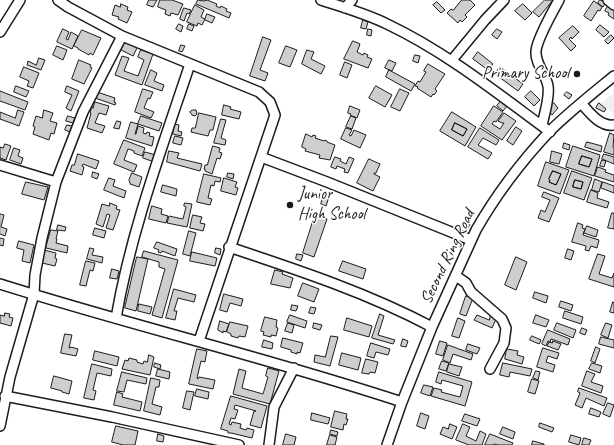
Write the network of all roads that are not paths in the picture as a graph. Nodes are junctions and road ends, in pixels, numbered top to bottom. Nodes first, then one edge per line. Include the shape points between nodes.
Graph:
1 (20, 0) edge
2 (58, 0) edge
3 (321, 0) edge
4 (352, 0) edge
5 (504, 0) edge
6 (559, 0) edge
7 (608, 0) edge
8 (614, 5) edge
9 (345, 8) junction
10 (0, 32) edge
11 (122, 36) junction
12 (452, 60) junction
13 (190, 64) junction
14 (614, 76) edge
15 (581, 103) junction
16 (542, 126) junction
17 (613, 126) edge
18 (550, 132) junction
19 (261, 157) junction
20 (0, 165) edge
21 (56, 182) junction
22 (471, 240) junction
23 (229, 247) junction
24 (456, 276) junction
25 (0, 284) edge
26 (34, 294) junction
27 (116, 318) junction
28 (432, 328) junction
29 (199, 341) junction
30 (294, 368) junction
31 (490, 369) dead end
32 (5, 396) junction
33 (402, 402) junction
34 (0, 426) edge
35 (238, 445) edge
36 (269, 445) edge
37 (387, 445) edge

1 - 10 street
2 - 11 street
3 - 9 street
4 - 9 street
5 - 12 street
6 - 16 street via 536,51 548,87
7 - 8 street
9 - 12 street via 387,23
11 - 13 street
11 - 21 street via 83,112
12 - 16 street
13 - 19 street via 259,92 270,102 275,115
13 - 27 street via 141,211
14 - 15 street, Second Ring Road
15 - 17 street via 591,115
15 - 18 street, Second Ring Road
16 - 18 street
18 - 22 street, Second Ring Road via 509,181 482,219
19 - 22 street
19 - 23 street
20 - 21 street
21 - 26 street via 34,274
22 - 24 street, Second Ring Road
23 - 28 street via 384,303
23 - 29 street
24 - 28 street, Second Ring Road
24 - 31 street via 502,319 506,328 504,343
25 - 26 street
26 - 27 street
26 - 32 street
27 - 29 street
28 - 33 street, Second Ring Road
29 - 30 street
30 - 33 street
30 - 36 street via 274,407
32 - 34 street
32 - 35 street
33 - 37 street, Second Ring Road

